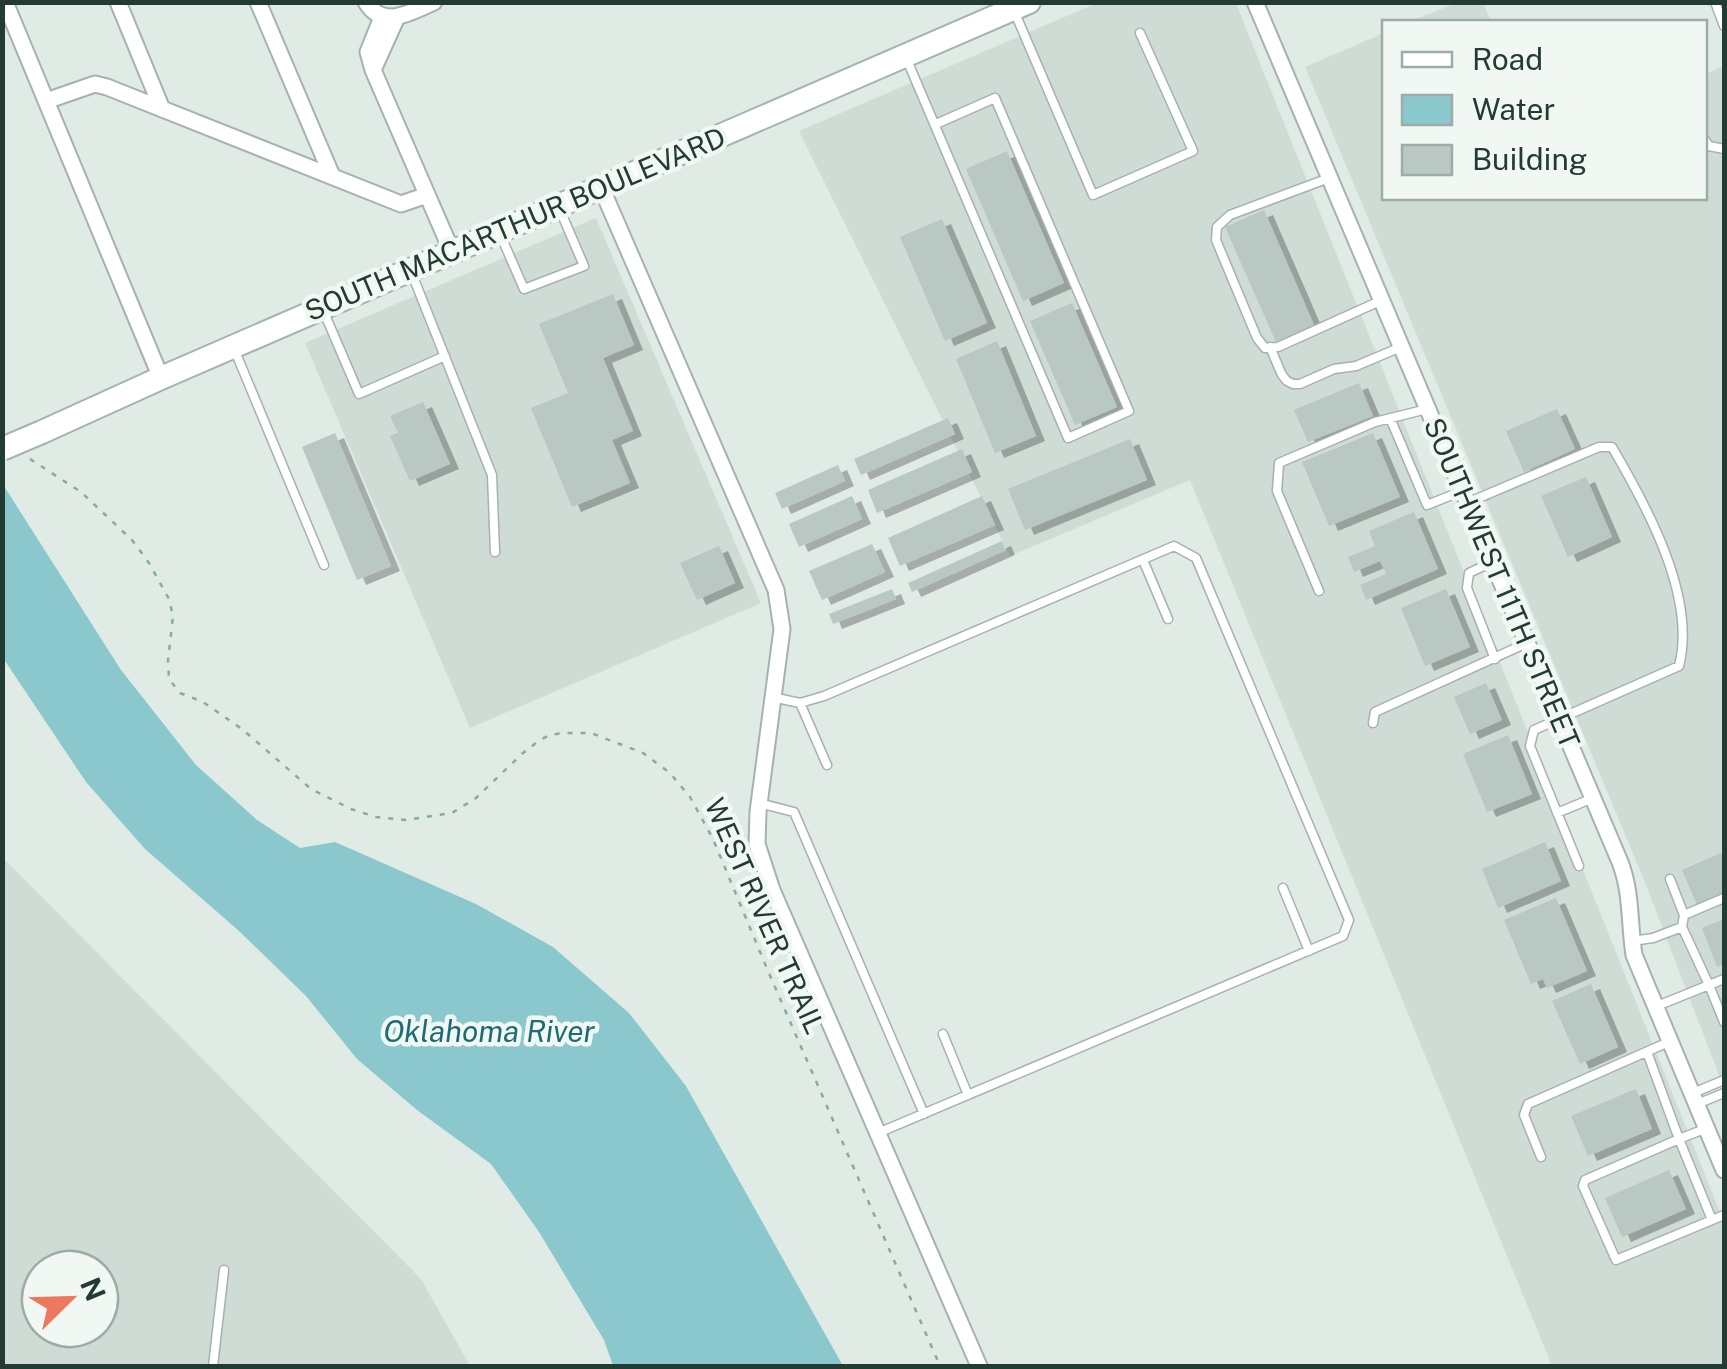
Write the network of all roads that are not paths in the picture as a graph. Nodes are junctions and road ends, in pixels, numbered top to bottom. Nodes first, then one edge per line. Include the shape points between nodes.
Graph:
1 (5, 2) edge
2 (118, 2) edge
3 (258, 2) edge
4 (366, 2) edge
5 (434, 2) edge
6 (1255, 2) edge
7 (1715, 2) edge
8 (1000, 9) edge
9 (389, 18) junction
10 (1724, 26) edge
11 (1140, 33) dead end
12 (906, 56) junction
13 (46, 100) junction
14 (162, 108) junction
15 (936, 124) junction
16 (332, 176) junction
17 (1329, 178) junction
18 (600, 187) junction
19 (427, 195) junction
20 (558, 206) junction
21 (499, 232) junction
22 (452, 252) junction
23 (410, 270) junction
24 (1381, 301) junction
25 (322, 308) junction
26 (233, 346) junction
27 (1270, 347) junction
28 (1401, 347) junction
29 (445, 356) junction
30 (161, 378) junction
31 (1428, 409) junction
32 (1390, 418) junction
33 (2, 449) edge
34 (1465, 497) junction
35 (495, 552) dead end
36 (1143, 560) junction
37 (1492, 562) junction
38 (324, 565) dead end
39 (1319, 591) dead end
40 (1168, 619) dead end
41 (1527, 643) junction
42 (1495, 658) junction
43 (772, 697) junction
44 (800, 703) junction
45 (1559, 719) junction
46 (1372, 723) dead end
47 (827, 765) dead end
48 (1593, 798) junction
49 (759, 802) junction
50 (1558, 814) junction
51 (1579, 866) dead end
52 (1670, 878) dead end
53 (1283, 888) dead end
54 (1724, 898) edge
55 (1684, 915) junction
56 (1682, 926) junction
57 (1632, 941) junction
58 (1309, 950) junction
59 (1724, 979) edge
60 (1709, 985) junction
61 (1656, 1006) junction
62 (1724, 1022) edge
63 (943, 1034) dead end
64 (1671, 1042) junction
65 (1647, 1052) junction
66 (1724, 1080) edge
67 (1724, 1093) edge
68 (968, 1095) junction
69 (1695, 1099) junction
70 (924, 1114) junction
71 (1707, 1128) junction
72 (878, 1133) junction
73 (1679, 1139) junction
74 (1542, 1157) dead end
75 (1724, 1170) edge
76 (1724, 1215) edge
77 (1712, 1220) junction
78 (224, 1270) dead end
79 (213, 1366) edge
80 (979, 1366) edge

1 - 13 street
2 - 14 street
3 - 16 street
4 - 9 street
5 - 9 street
6 - 17 street, SOUTHWEST 11TH STREET
7 - 10 lane
8 - 11 lane via 1093,196 1193,151
8 - 12 main road, SOUTH MACARTHUR BOULEVARD
9 - 19 street via 389,38 373,70
12 - 15 lane
12 - 18 main road, SOUTH MACARTHUR BOULEVARD
13 - 14 street via 94,84
13 - 30 street
14 - 16 street
15 - 15 lane via 1068,438 1129,411 995,98
16 - 19 street via 401,204
17 - 24 street, SOUTHWEST 11TH STREET
17 - 27 lane via 1230,215 1217,227 1216,240 1257,338
18 - 20 main road, SOUTH MACARTHUR BOULEVARD
18 - 43 street via 776,590 782,629
19 - 22 street
20 - 21 main road, SOUTH MACARTHUR BOULEVARD
20 - 21 lane via 584,266 524,289
21 - 22 main road, SOUTH MACARTHUR BOULEVARD
22 - 23 main road, SOUTH MACARTHUR BOULEVARD
23 - 25 main road, SOUTH MACARTHUR BOULEVARD
23 - 29 lane
24 - 27 lane
24 - 28 street, SOUTHWEST 11TH STREET
25 - 26 main road, SOUTH MACARTHUR BOULEVARD
25 - 29 lane via 359,394
26 - 30 main road, SOUTH MACARTHUR BOULEVARD
26 - 38 lane
27 - 28 lane via 1286,381 1300,384
28 - 31 street, SOUTHWEST 11TH STREET
29 - 35 lane via 492,475
30 - 33 main road, SOUTH MACARTHUR BOULEVARD, bridge
31 - 32 lane
31 - 34 street, SOUTHWEST 11TH STREET
32 - 34 lane via 1427,505
32 - 39 lane via 1279,462 1277,490
34 - 37 street, SOUTHWEST 11TH STREET
34 - 45 lane via 1612,447 1660,542 1681,603 1678,666
36 - 40 lane
36 - 44 lane
36 - 58 lane via 1174,546 1196,558 1204,576 1349,920 1344,936
37 - 41 street, SOUTHWEST 11TH STREET
37 - 42 lane via 1469,572 1467,588
41 - 42 lane
41 - 45 street, SOUTHWEST 11TH STREET
42 - 46 lane via 1375,712
43 - 44 lane
43 - 49 street
44 - 47 lane
45 - 48 street, SOUTHWEST 11TH STREET
45 - 50 lane via 1534,730 1530,746
48 - 50 lane
48 - 57 street, SOUTHWEST 11TH STREET via 1628,882
49 - 70 lane via 794,812
49 - 72 street via 757,844 772,890
50 - 51 lane
52 - 55 lane
53 - 58 lane
54 - 55 lane
55 - 56 lane
56 - 57 lane
56 - 60 lane
57 - 61 street, SOUTHWEST 11TH STREET
58 - 68 lane
59 - 60 lane
60 - 61 lane
60 - 62 lane
61 - 64 street, SOUTHWEST 11TH STREET
63 - 68 lane
64 - 65 lane
64 - 69 street, SOUTHWEST 11TH STREET
65 - 73 lane
65 - 74 lane via 1528,1104 1524,1116
66 - 69 lane
67 - 69 lane
68 - 70 lane
69 - 71 street, SOUTHWEST 11TH STREET
70 - 72 lane
71 - 73 lane
71 - 75 street, SOUTHWEST 11TH STREET
72 - 80 street
73 - 77 lane
73 - 77 lane via 1583,1186 1616,1260
76 - 77 lane
78 - 79 lane

